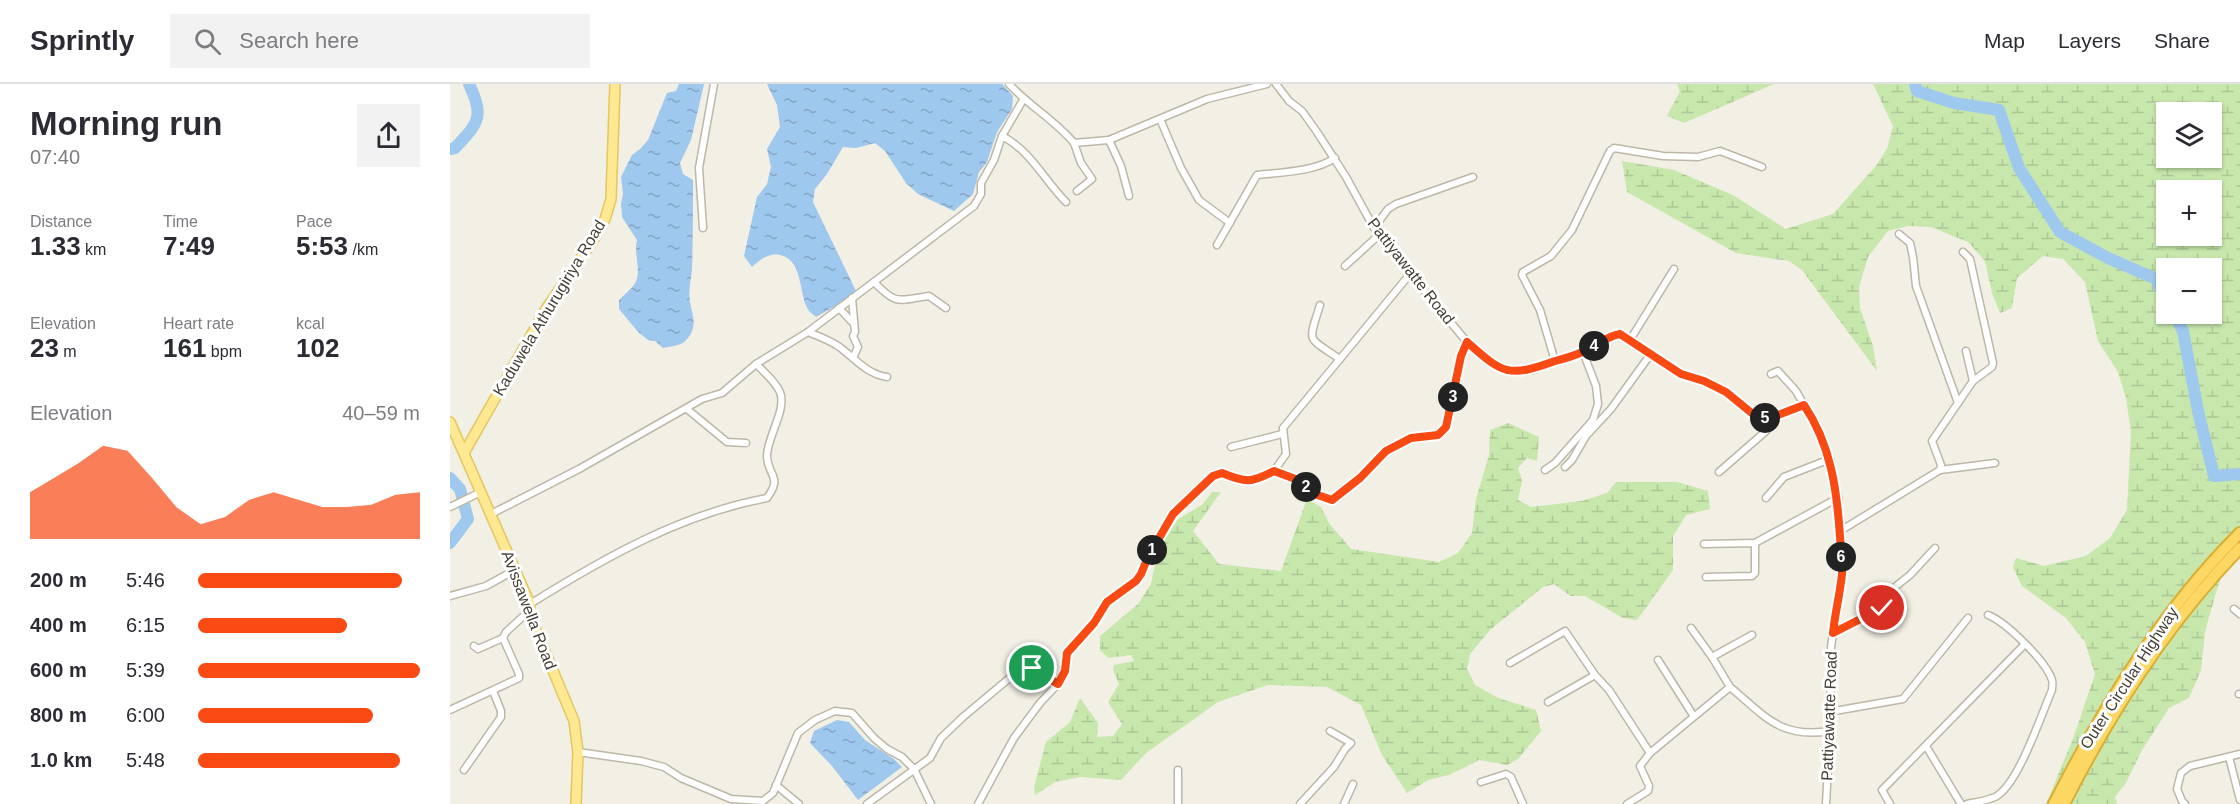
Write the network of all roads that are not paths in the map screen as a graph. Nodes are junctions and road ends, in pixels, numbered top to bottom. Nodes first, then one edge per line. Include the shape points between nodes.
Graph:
1 (615, 84) edge
2 (714, 84) edge
3 (1009, 84) edge
4 (1267, 84) edge
5 (1276, 84) edge
6 (1023, 100) junction
7 (1160, 119) junction
8 (1002, 136) junction
9 (1108, 140) junction
10 (1074, 143) junction
11 (1335, 158) junction
12 (1762, 167) dead end
13 (1473, 177) dead end
14 (1077, 191) dead end
15 (1129, 196) dead end
16 (1066, 202) dead end
17 (1230, 223) junction
18 (703, 228) dead end
19 (1374, 228) junction
20 (1899, 234) dead end
21 (1379, 235) junction
22 (1217, 245) dead end
23 (1963, 252) dead end
24 (1345, 266) dead end
25 (1674, 269) dead end
26 (1410, 274) junction
27 (874, 282) junction
28 (852, 298) junction
29 (1320, 305) dead end
30 (839, 308) junction
31 (946, 308) dead end
32 (855, 324) junction
33 (808, 332) junction
34 (1629, 340) junction
35 (1467, 342) junction
36 (1966, 351) dead end
37 (1583, 352) junction
38 (1650, 355) junction
39 (853, 358) junction
40 (1340, 359) junction
41 (1555, 361) junction
42 (756, 364) junction
43 (1771, 374) dead end
44 (887, 377) dead end
45 (1973, 381) junction
46 (1958, 403) junction
47 (1804, 405) junction
48 (687, 409) junction
49 (1780, 414) junction
50 (450, 422) edge
51 (1282, 434) junction
52 (746, 443) dead end
53 (1232, 447) dead end
54 (464, 453) junction
55 (1830, 459) junction
56 (1995, 463) dead end
57 (1565, 467) dead end
58 (1545, 470) dead end
59 (1940, 470) junction
60 (1274, 471) junction
61 (1719, 472) dead end
62 (477, 494) junction
63 (1766, 498) dead end
64 (1838, 498) junction
65 (451, 506) edge
66 (491, 514) junction
67 (1840, 531) junction
68 (2240, 533) edge
69 (1755, 543) junction
70 (1704, 544) dead end
71 (1935, 548) dead end
72 (2240, 548) edge
73 (515, 570) junction
74 (1706, 577) dead end
75 (450, 596) edge
76 (530, 607) junction
77 (2234, 609) dead end
78 (2240, 614) edge
79 (1988, 615) dead end
80 (1968, 618) dead end
81 (1691, 628) dead end
82 (1833, 633) junction
83 (1752, 634) dead end
84 (503, 638) junction
85 (2024, 645) junction
86 (474, 646) dead end
87 (1712, 657) junction
88 (1658, 660) dead end
89 (1510, 663) dead end
90 (1595, 675) junction
91 (1058, 684) junction
92 (1730, 687) junction
93 (493, 692) junction
94 (1548, 702) dead end
95 (450, 711) edge
96 (1829, 712) junction
97 (1693, 715) junction
98 (1330, 730) dead end
99 (1830, 732) junction
100 (1926, 747) junction
101 (578, 752) junction
102 (1650, 753) junction
103 (2240, 754) edge
104 (2229, 757) junction
105 (464, 770) dead end
106 (914, 770) junction
107 (1178, 770) dead end
108 (1481, 782) dead end
109 (1353, 784) dead end
110 (776, 785) junction
111 (2240, 800) edge
112 (576, 804) edge
113 (799, 804) edge
114 (867, 804) edge
115 (931, 804) edge
116 (978, 804) edge
117 (1178, 804) edge
118 (1300, 804) edge
119 (1344, 804) edge
120 (1523, 804) edge
121 (1627, 804) edge
122 (1826, 804) edge
123 (1890, 804) edge
124 (1961, 804) edge
125 (1967, 804) edge
126 (2054, 804) edge
127 (2064, 804) edge
128 (2185, 804) edge

1 - 54 main road, Kaduwela Athurugiriya Road via 611,199 605,219 546,309
2 - 18 street via 699,168
3 - 6 street
4 - 7 street via 1207,99
5 - 11 street, Pattiyawatte Road via 1302,111
6 - 8 street
6 - 10 street
7 - 9 street
7 - 17 street via 1199,200
8 - 16 street via 1027,153 1050,187
8 - 27 street via 974,206
9 - 10 street
9 - 15 street via 1121,166
10 - 14 street via 1081,164 1092,179
11 - 17 street via 1305,169 1257,176
11 - 19 street, Pattiyawatte Road
12 - 41 street via 1720,151 1698,157 1614,148 1610,151 1572,230 1551,256 1522,275 1540,310
13 - 19 street via 1388,208
17 - 22 street
19 - 21 street, Pattiyawatte Road
20 - 46 street via 1910,243 1916,286
21 - 24 street
21 - 26 street, Pattiyawatte Road
23 - 45 street via 1970,259 1993,363
25 - 34 street
26 - 35 street, Pattiyawatte Road
26 - 40 street
27 - 28 street
27 - 31 street via 890,298 929,296
28 - 30 street
28 - 32 street
29 - 40 street via 1311,337
30 - 32 street
30 - 33 street
32 - 39 street via 853,336 858,347
33 - 39 street
33 - 42 street
34 - 37 street, Pattiyawatte Road via 1620,334 1612,335
34 - 38 street
35 - 41 street, Pattiyawatte Road via 1489,362 1507,370 1533,370
35 - 60 street via 1446,427 1438,435 1411,438 1386,451 1332,500
36 - 45 street
37 - 41 street, Pattiyawatte Road
37 - 58 street via 1598,405 1593,420
38 - 49 street via 1681,374 1726,392 1759,419
38 - 57 street
39 - 44 street via 867,370
40 - 51 street
42 - 48 street via 722,393
42 - 76 street via 781,394 767,455 775,488 767,498 674,525 574,576
43 - 47 street, Pattiyawatte Road via 1778,371
45 - 46 street
46 - 59 street via 1932,441
47 - 49 street
47 - 55 street, Pattiyawatte Road via 1816,423
48 - 52 street via 727,442
48 - 66 street
49 - 61 street
50 - 54 main road, Avissawella Road
51 - 53 street
51 - 60 street via 1286,454
54 - 62 main road, Avissawella Road
55 - 63 street via 1784,477
55 - 64 street, Pattiyawatte Road
56 - 59 street
59 - 67 street
60 - 91 street via 1256,480 1241,481 1222,473 1213,476 1173,514 1136,581 1107,602 1067,653 1065,671
62 - 65 street
62 - 66 main road, Avissawella Road
64 - 67 street, Pattiyawatte Road
64 - 69 street
66 - 73 main road, Avissawella Road
67 - 82 street, Pattiyawatte Road via 1842,573
68 - 126 highway, Outer Circular Highway via 2154,635 2097,724
69 - 70 street
69 - 74 street via 1752,576
71 - 82 street via 1894,587 1882,608
72 - 127 highway, Outer Circular Highway via 2186,608 2144,666
73 - 75 street via 486,586
73 - 76 main road, Avissawella Road
76 - 84 street
76 - 101 main road, Avissawella Road via 574,721
77 - 78 street
79 - 85 street via 1999,620
80 - 96 street via 1903,699
81 - 87 street
82 - 96 street, Pattiyawatte Road
83 - 87 street
84 - 86 street via 478,649
84 - 93 street via 519,678
85 - 100 street
85 - 125 street via 2042,663 2053,681 2052,690 2016,775 1995,797
87 - 92 street
88 - 97 street
89 - 90 street via 1564,631
90 - 94 street
90 - 102 street
91 - 106 street via 1032,668 1018,671 963,717 941,738 930,758
91 - 116 street via 1014,738
92 - 97 street
92 - 99 street via 1775,724 1795,733
93 - 95 street
93 - 105 street via 501,717
96 - 99 street, Pattiyawatte Road
97 - 102 street
98 - 118 street via 1351,744
99 - 122 street, Pattiyawatte Road
100 - 123 street via 1882,790
100 - 124 street
101 - 110 street via 664,767 731,799 763,801
101 - 112 main road, Avissawella Road
102 - 121 street via 1640,766 1648,791
103 - 104 street
104 - 111 street
104 - 128 street via 2190,766 2181,773 2177,789
106 - 110 street via 874,738 852,713 835,711 798,733
106 - 114 street
106 - 115 street
107 - 117 street
108 - 120 street via 1506,774
109 - 119 street
110 - 113 street

